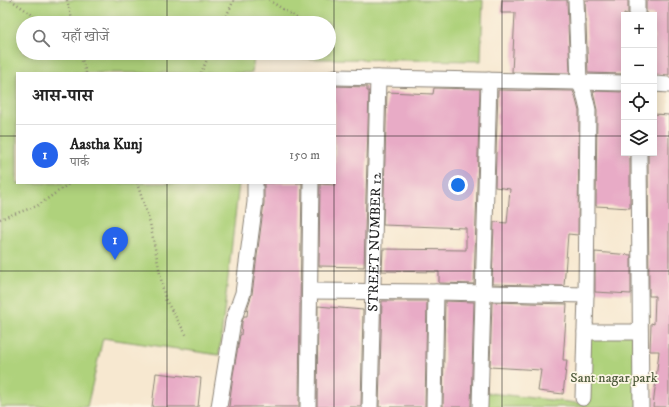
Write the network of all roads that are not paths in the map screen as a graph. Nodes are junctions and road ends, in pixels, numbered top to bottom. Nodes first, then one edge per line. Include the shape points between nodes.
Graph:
1 (576, 0) edge
2 (637, 0) edge
3 (637, 12) edge
4 (336, 77) edge
5 (378, 78) junction
6 (489, 80) junction
7 (579, 82) junction
8 (621, 84) edge
9 (657, 84) edge
10 (669, 85) edge
11 (639, 156) edge
12 (256, 184) edge
13 (311, 184) edge
14 (310, 291) junction
15 (373, 291) junction
16 (436, 292) junction
17 (483, 293) junction
18 (586, 295) junction
19 (585, 332) junction
20 (640, 332) junction
21 (583, 398) dead end
22 (219, 407) edge
23 (308, 407) edge
24 (370, 407) edge
25 (434, 407) edge
26 (480, 407) edge
27 (641, 407) edge

1 - 7 street
2 - 3 street
4 - 5 street
5 - 6 street
5 - 15 street, STREET NUMBER 12
6 - 7 street
6 - 17 street
7 - 8 street
7 - 18 street via 588,110
9 - 10 street
11 - 20 street
12 - 22 street via 243,293 233,320
13 - 14 street
14 - 15 street
14 - 23 street
15 - 16 street
15 - 24 street, STREET NUMBER 12
16 - 17 street
16 - 25 street
17 - 18 street
17 - 26 street
18 - 19 street
19 - 20 street
19 - 21 street
20 - 27 street

